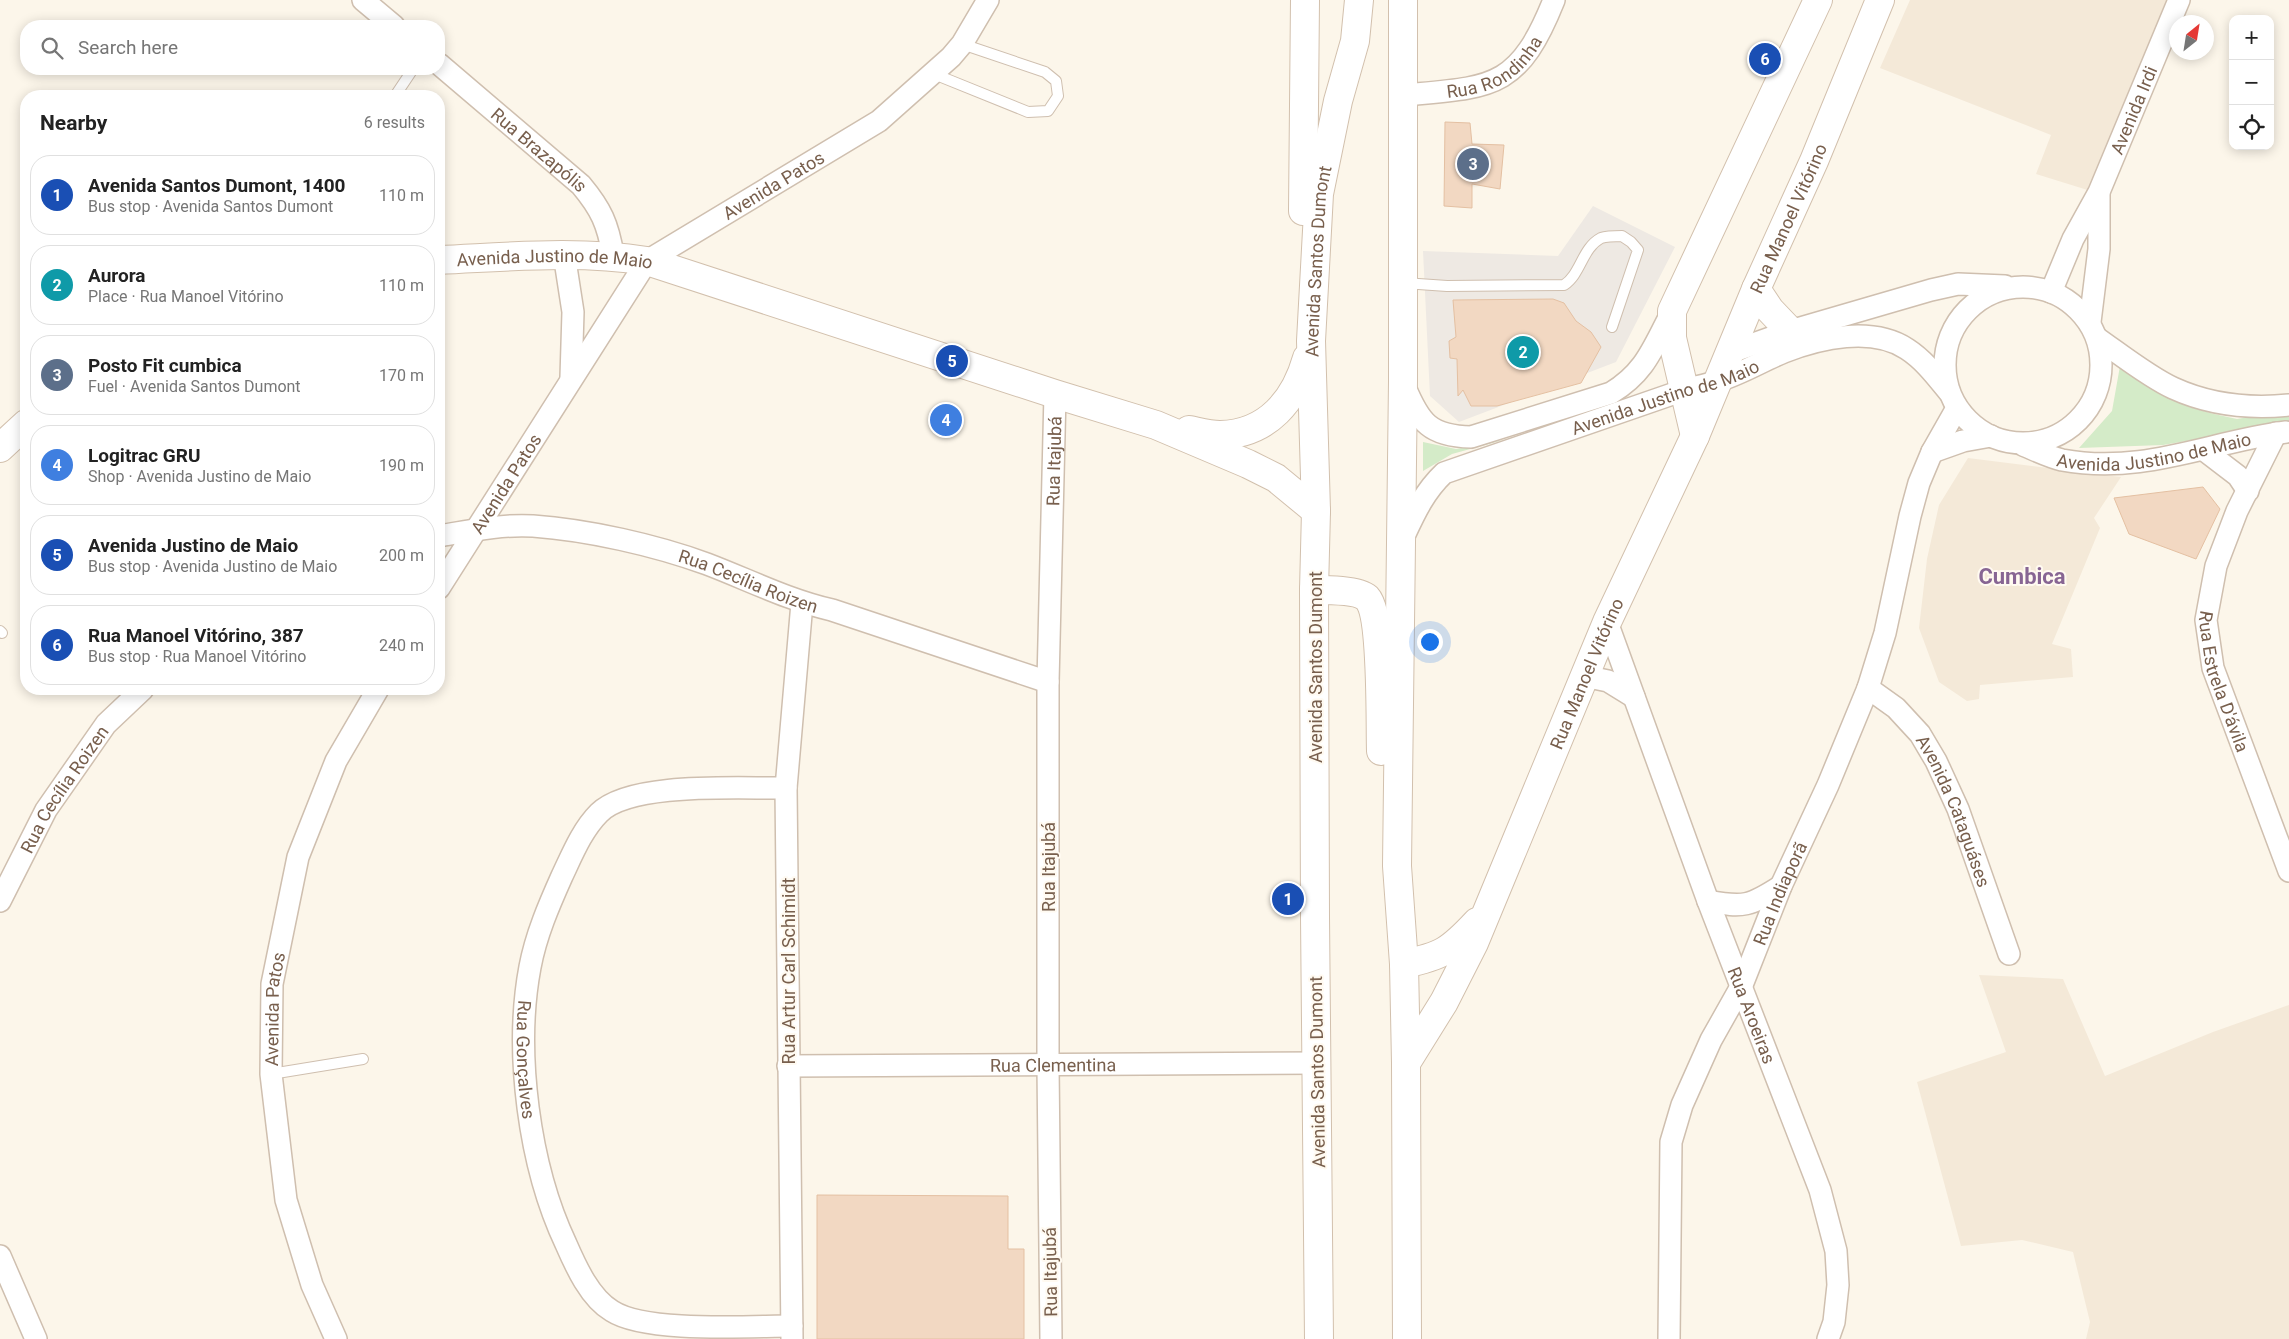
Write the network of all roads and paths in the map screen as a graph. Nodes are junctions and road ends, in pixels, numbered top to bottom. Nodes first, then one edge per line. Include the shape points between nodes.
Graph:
1 (363, 0) edge
2 (988, 0) edge
3 (1305, 0) edge
4 (1359, 0) edge
5 (1403, 0) edge
6 (1554, 0) edge
7 (1818, 0) edge
8 (1880, 0) edge
9 (2179, 0) edge
10 (387, 20) edge
11 (962, 44) junction
12 (445, 69) edge
13 (934, 74) junction
14 (409, 75) edge
15 (399, 90) edge
16 (1404, 95) junction
17 (2099, 192) junction
18 (564, 254) junction
19 (613, 255) junction
20 (445, 260) edge
21 (647, 261) junction
22 (1315, 261) junction
23 (1403, 283) junction
24 (2015, 286) junction
25 (1756, 289) junction
26 (2051, 292) junction
27 (1672, 312) junction
28 (1612, 327) dead end
29 (2093, 330) junction
30 (1790, 331) junction
31 (1311, 341) junction
32 (1731, 352) junction
33 (571, 380) junction
34 (1403, 381) junction
35 (1718, 381) junction
36 (1684, 390) junction
37 (1056, 394) junction
38 (1953, 400) junction
39 (2289, 405) edge
40 (1156, 425) junction
41 (20, 430) edge
42 (2282, 432) edge
43 (1695, 436) junction
44 (1991, 436) junction
45 (2020, 444) junction
46 (0, 448) edge
47 (2204, 450) junction
48 (1932, 452) junction
49 (2248, 491) junction
50 (1316, 511) junction
51 (475, 530) junction
52 (445, 535) edge
53 (1402, 541) junction
54 (445, 578) edge
55 (1314, 590) junction
56 (802, 603) junction
57 (1606, 622) junction
58 (1584, 676) junction
59 (1048, 682) junction
60 (1868, 688) junction
61 (137, 695) edge
62 (374, 695) edge
63 (1634, 697) junction
64 (786, 788) junction
65 (1397, 866) junction
66 (2289, 871) edge
67 (1781, 886) junction
68 (0, 901) edge
69 (1708, 901) junction
70 (1485, 914) junction
71 (2009, 954) dead end
72 (1404, 964) junction
73 (1742, 985) junction
74 (363, 1059) dead end
75 (1318, 1063) junction
76 (1406, 1063) junction
77 (788, 1066) junction
78 (1048, 1066) junction
79 (271, 1074) junction
80 (0, 1256) edge
81 (792, 1332) edge
82 (36, 1339) edge
83 (336, 1339) edge
84 (1052, 1339) edge
85 (1319, 1339) edge
86 (1407, 1339) edge
87 (1669, 1339) edge
88 (1828, 1339) edge

1 - 10 street
2 - 11 street, Avenida Patos
3 - 22 main road via 1302,222
4 - 22 main road, Avenida Santos Dumont via 1355,40 1338,101 1319,194
5 - 16 main road
6 - 16 street, Rua Rondinha via 1528,54 1507,74 1484,86
7 - 27 main road
8 - 25 main road, Rua Manoel Vitórino via 1814,161
9 - 17 street, Avenida Irdi
11 - 13 street, Avenida Patos
11 - 13 lane via 1045,72 1056,81 1058,96 1048,111 1028,112
12 - 19 street, Rua Brazapólis via 581,185 599,207 609,232
13 - 21 street, Avenida Patos via 879,121
14 - 15 lane
16 - 23 main road
17 - 26 street, Avenida Irdi via 2073,240
17 - 29 street, Avenida Irdi
18 - 19 main road, Avenida Justino de Maio
18 - 20 main road, Avenida Justino de Maio
18 - 33 street, Avenida Patos via 573,312
19 - 21 main road, Avenida Justino de Maio
21 - 33 street, Avenida Patos
21 - 37 main road, Avenida Justino de Maio
22 - 31 main road, Avenida Santos Dumont
23 - 28 lane via 1557,286 1570,281 1587,251 1602,238 1622,236 1638,250
23 - 34 main road
24 - 26 street
24 - 30 street, Avenida Justino de Maio via 1958,284
24 - 38 street via 1978,300 1960,318 1949,338 1944,362
25 - 30 main road
25 - 32 main road, Rua Manoel Vitórino
26 - 29 street via 2067,299
27 - 34 street via 1641,370 1611,393 1471,437 1447,434 1428,426 1417,414
27 - 36 main road via 1672,338
29 - 39 street, Avenida Justino de Maio via 2172,388 2198,398 2258,408
29 - 45 street via 2100,348 2102,372 2094,401 2078,423 2057,436
30 - 32 street, Avenida Justino de Maio
31 - 40 main road, Avenida Justino de Maio via 1301,379 1291,397 1284,407 1262,423 1220,435
31 - 50 main road, Avenida Santos Dumont
32 - 35 main road, Rua Manoel Vitórino
33 - 51 street, Avenida Patos
34 - 53 main road
35 - 36 street, Avenida Justino de Maio
35 - 38 street, Avenida Justino de Maio via 1786,352 1826,340 1860,336 1882,339 1905,348 1926,364
35 - 43 main road, Rua Manoel Vitórino
36 - 43 main road
36 - 53 street, Avenida Justino de Maio via 1444,473 1419,503
37 - 40 main road, Avenida Justino de Maio
37 - 59 street, Rua Itajubá
38 - 44 street via 1976,428
38 - 48 street, Rua Indiaporã
40 - 50 main road, Avenida Justino de Maio via 1276,478
41 - 46 main road
42 - 47 street, Avenida Justino de Maio
42 - 49 street, Rua Estrela D'ávila
43 - 57 main road, Rua Manoel Vitórino
44 - 45 street
44 - 48 street via 1962,441
45 - 47 street, Avenida Justino de Maio via 2060,460 2099,464 2160,460
47 - 49 street via 2238,476
48 - 60 street, Rua Indiaporã via 1910,516 1885,633
49 - 66 street, Rua Estrela D'ávila via 2216,566 2206,620 2213,668
50 - 55 main road, Avenida Santos Dumont
51 - 52 street, Rua Cecília Roizen
51 - 54 street, Avenida Patos
51 - 56 street, Rua Cecília Roizen via 532,526 607,536 706,564
53 - 65 main road
55 - 65 main road via 1366,597 1373,608 1379,670 1382,772
55 - 75 main road, Avenida Santos Dumont
56 - 59 street, Rua Cecília Roizen via 832,610
56 - 64 street, Rua Artur Carl Schimidt
57 - 58 main road, Rua Manoel Vitórino
57 - 63 street, Rua Aroeiras
58 - 63 street via 1608,681
58 - 70 main road, Rua Manoel Vitórino
59 - 78 street, Rua Itajubá
60 - 67 street, Rua Indiaporã
60 - 71 street, Avenida Cataguáses via 1896,708 1920,734 1936,761 1958,809
61 - 68 street, Rua Cecília Roizen via 106,724 46,810
62 - 79 street, Avenida Patos via 336,761 298,857 272,984
63 - 69 street, Rua Aroeiras
64 - 77 street, Rua Artur Carl Schimidt
64 - 81 street, Rua Gonçalves via 661,790 626,798 600,812 576,844 546,910 530,966 524,1033 527,1108 538,1162 557,1225 582,1280 609,1310 625,1318
65 - 72 main road
67 - 69 street via 1755,903 1742,906
67 - 73 street, Rua Indiaporã
69 - 73 street, Rua Aroeiras
70 - 72 main road, Rua Manoel Vitórino via 1443,954
70 - 76 main road, Rua Manoel Vitórino via 1462,969
72 - 76 main road
73 - 87 street, Rua Indiaporã via 1711,1040 1671,1142
73 - 88 street, Rua Aroeiras via 1820,1190 1836,1251 1838,1286 1834,1322
74 - 79 lane
75 - 78 street, Rua Clementina
75 - 85 main road, Avenida Santos Dumont
76 - 86 main road
77 - 78 street, Rua Clementina
77 - 81 street, Rua Artur Carl Schimidt
78 - 84 street, Rua Itajubá
79 - 83 street, Avenida Patos via 286,1200 312,1285
80 - 82 street

